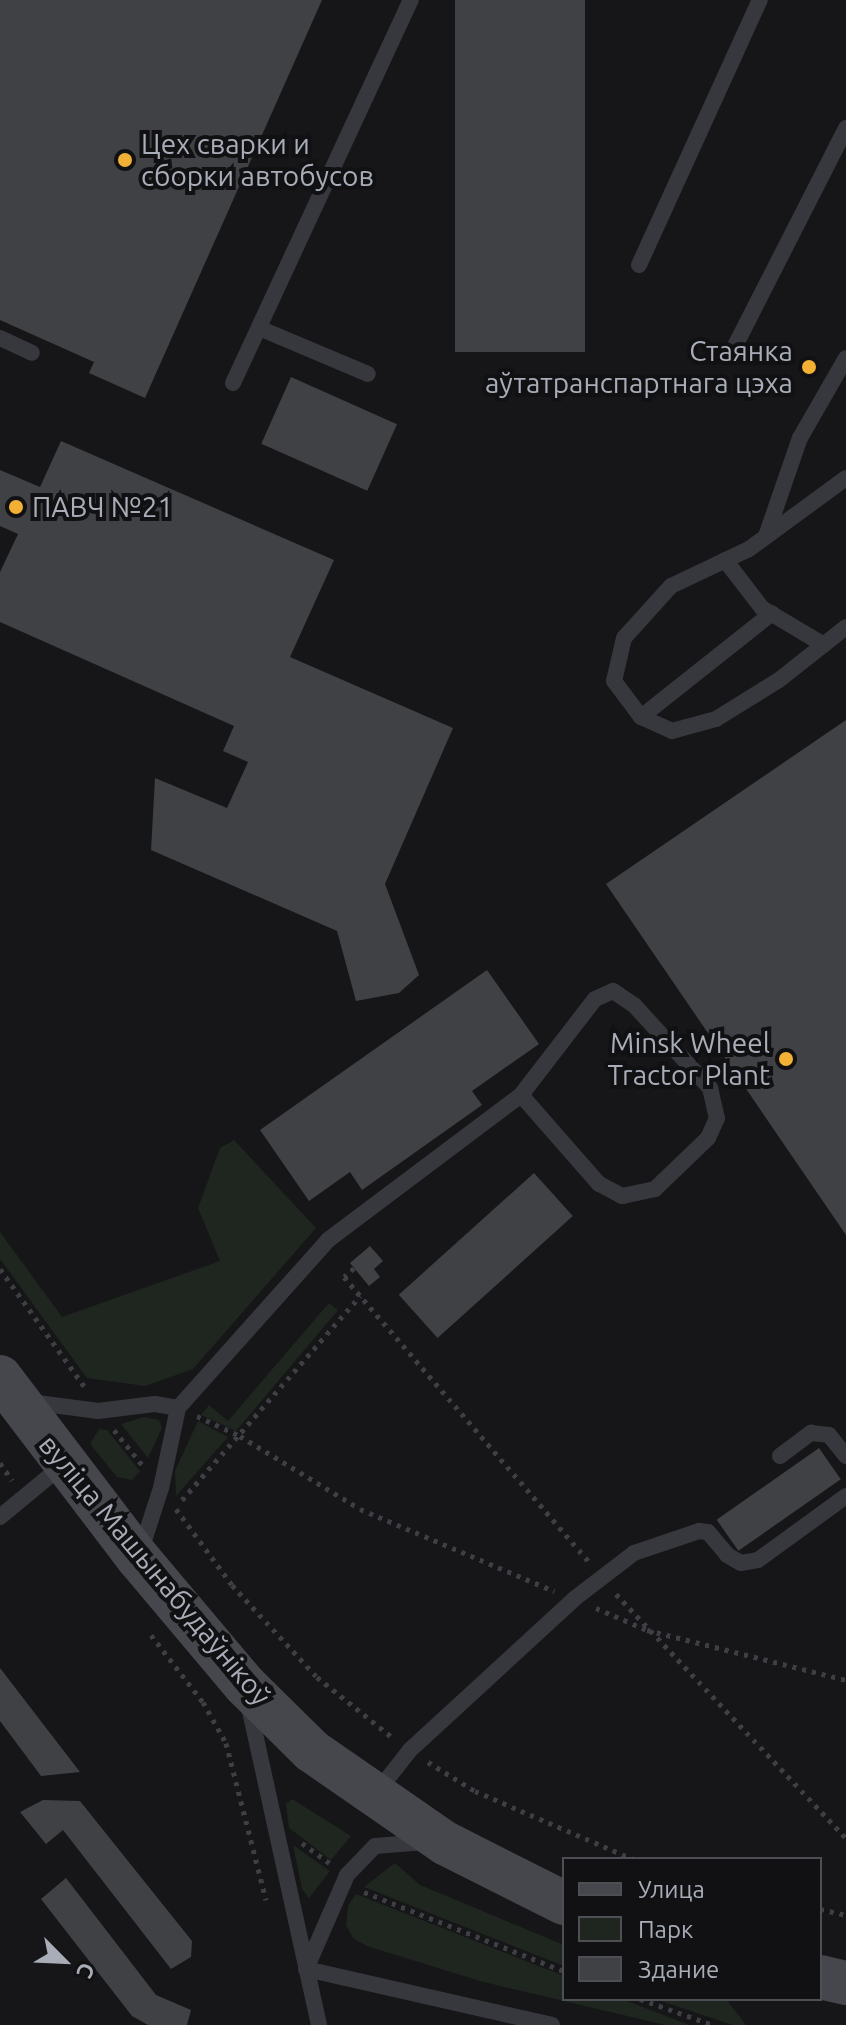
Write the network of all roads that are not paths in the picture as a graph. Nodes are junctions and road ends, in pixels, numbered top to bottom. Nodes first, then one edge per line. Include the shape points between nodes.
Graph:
1 (411, 0) edge
2 (760, 0) edge
3 (846, 128) edge
4 (639, 265) dead end
5 (259, 328) junction
6 (0, 338) edge
7 (734, 348) dead end
8 (32, 353) dead end
9 (846, 358) edge
10 (368, 374) dead end
11 (233, 383) dead end
12 (846, 478) edge
13 (766, 536) junction
14 (725, 560) junction
15 (772, 613) junction
16 (846, 627) edge
17 (824, 645) junction
18 (641, 717) junction
19 (521, 1095) junction
20 (8, 1389) edge
21 (178, 1408) junction
22 (780, 1456) dead end
23 (846, 1456) edge
24 (65, 1463) junction
25 (846, 1496) edge
26 (0, 1517) edge
27 (138, 1558) junction
28 (245, 1685) junction
29 (373, 1797) junction
30 (445, 1843) junction
31 (562, 1902) edge
32 (306, 1969) junction
33 (822, 1977) edge
34 (846, 1983) edge
35 (319, 2025) edge
36 (552, 2025) edge

1 - 5 lane
2 - 4 lane
3 - 7 lane
5 - 10 lane
5 - 11 lane
6 - 8 lane
9 - 13 lane via 800,438
12 - 13 lane
13 - 14 lane
14 - 15 lane
14 - 18 lane via 671,586 624,638 614,681
15 - 17 lane
15 - 18 lane
16 - 17 lane
17 - 18 lane via 716,719 672,731
19 - 19 lane via 595,999 613,991 634,1005 710,1088 717,1118 708,1138 655,1189 622,1196 599,1184
19 - 21 lane via 328,1240
20 - 21 lane via 98,1411 155,1404
20 - 24 main road, вуліца Машынабудаўнікоў
21 - 27 lane via 161,1488
22 - 23 lane via 811,1433 829,1435
24 - 26 lane
24 - 27 main road, вуліца Машынабудаўнікоў
25 - 29 lane via 758,1560 741,1563 708,1532 699,1531 634,1553 574,1599 410,1750
27 - 28 main road, вуліца Машынабудаўнікоў
28 - 29 main road, вуліца Машынабудаўнікоў via 312,1751
28 - 32 lane
29 - 30 main road, вуліца Машынабудаўнікоў
30 - 31 main road, вуліца Машынабудаўнікоў
30 - 32 lane via 375,1846 347,1875
32 - 35 lane
32 - 36 lane
33 - 34 main road

